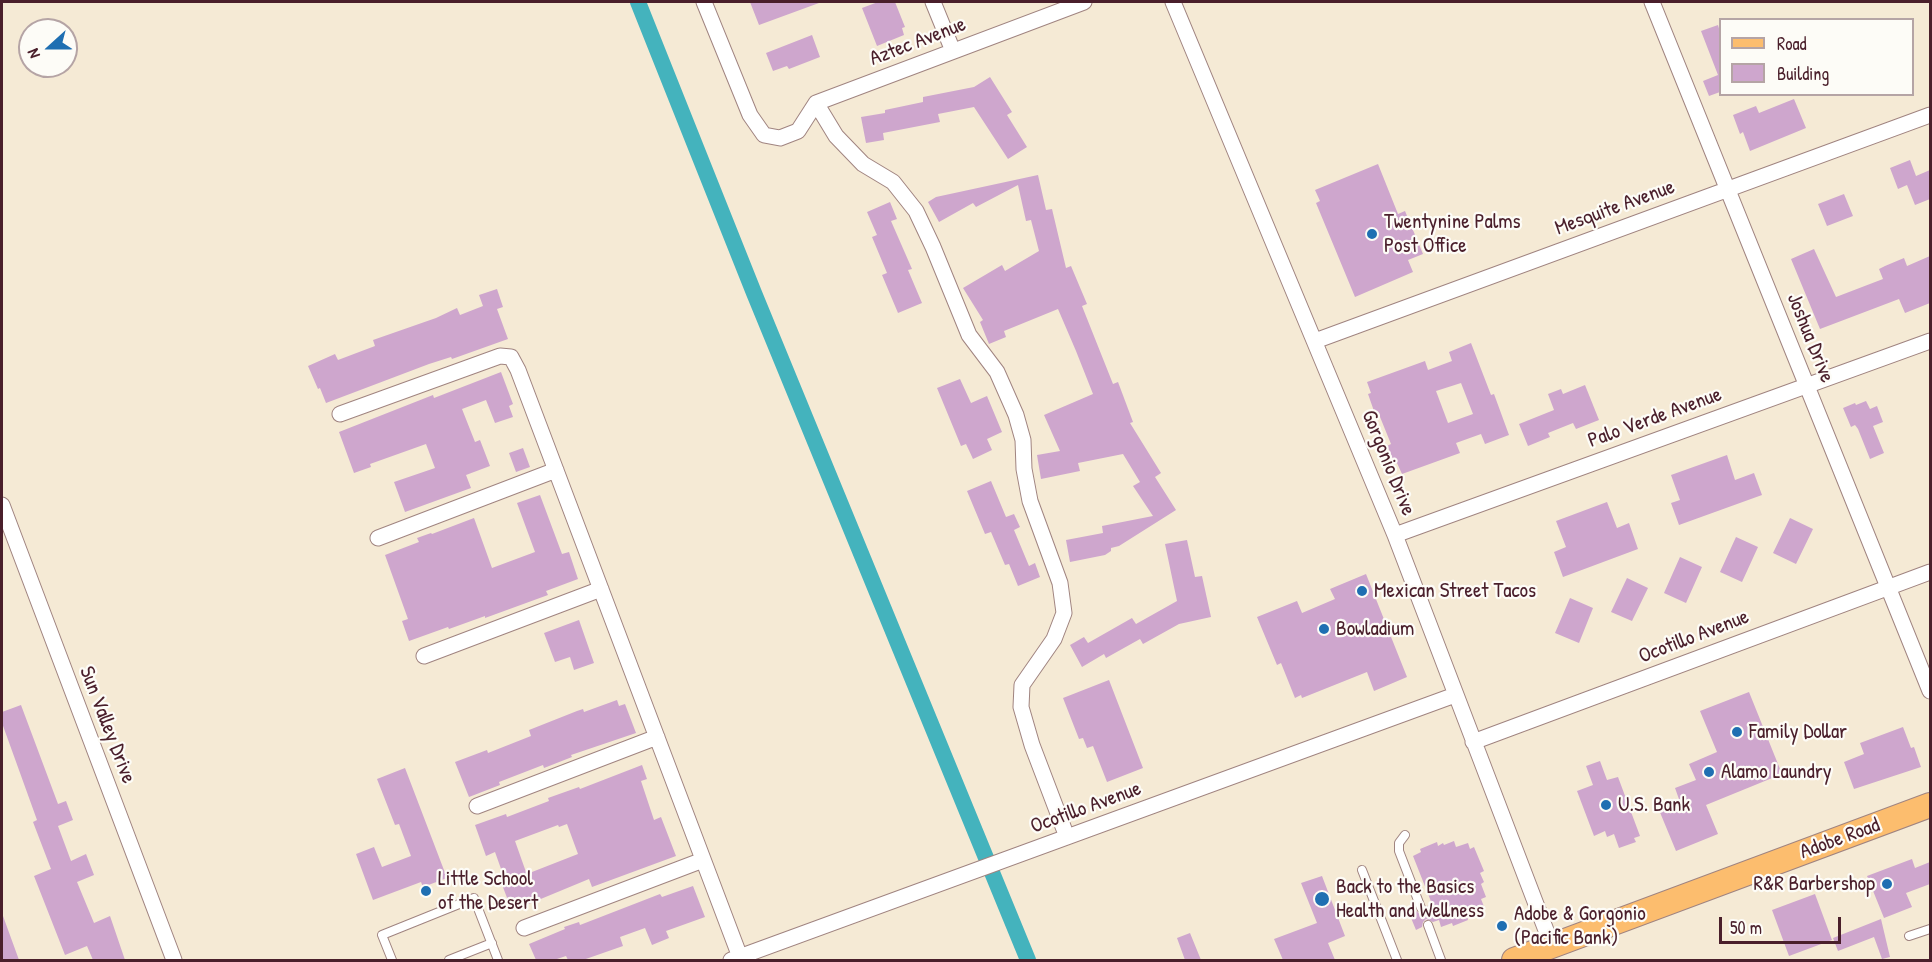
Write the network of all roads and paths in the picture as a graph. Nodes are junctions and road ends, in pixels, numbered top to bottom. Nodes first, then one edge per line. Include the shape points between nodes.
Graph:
1 (704, 2) edge
2 (933, 2) edge
3 (1084, 2) edge
4 (1173, 2) edge
5 (1652, 2) edge
6 (953, 51) junction
7 (816, 103) junction
8 (1930, 115) edge
9 (1727, 189) junction
10 (1315, 341) junction
11 (1930, 341) edge
12 (1807, 386) junction
13 (340, 414) dead end
14 (556, 470) junction
15 (2, 505) edge
16 (1395, 535) junction
17 (378, 538) dead end
18 (1930, 572) edge
19 (1889, 587) junction
20 (601, 589) junction
21 (424, 656) dead end
22 (1930, 691) edge
23 (1455, 695) junction
24 (657, 737) junction
25 (1473, 742) junction
26 (1930, 805) edge
27 (477, 806) dead end
28 (1405, 835) dead end
29 (1067, 837) junction
30 (704, 860) junction
31 (1362, 870) dead end
32 (1421, 908) dead end
33 (1428, 925) dead end
34 (524, 928) dead end
35 (1930, 929) edge
36 (1909, 936) dead end
37 (492, 943) junction
38 (1552, 946) junction
39 (735, 959) edge
40 (174, 960) edge
41 (392, 960) edge
42 (449, 960) edge
43 (498, 960) edge
44 (1397, 960) edge
45 (1442, 960) edge
46 (1514, 960) edge

1 - 7 street via 750,115 765,135 780,138 798,131
2 - 6 street
3 - 6 street, Aztec Avenue
4 - 10 street, Gorgonio Drive
5 - 9 street, Joshua Drive
6 - 7 street, Aztec Avenue
7 - 29 street via 836,136 863,164 893,182 916,211 969,335 997,372 1016,415 1030,501 1060,583 1064,613 1054,639 1022,685 1021,708
8 - 9 street, Mesquite Avenue
9 - 10 street, Mesquite Avenue
9 - 12 street, Joshua Drive
10 - 16 street, Gorgonio Drive
11 - 12 street, Palo Verde Avenue
12 - 16 street, Palo Verde Avenue
12 - 19 street, Joshua Drive
13 - 14 street via 500,356 511,357
14 - 17 street
14 - 20 street
15 - 40 street, Sun Valley Drive
16 - 23 street, Gorgonio Drive
18 - 19 street, Ocotillo Avenue
19 - 22 street, Joshua Drive
19 - 25 street, Ocotillo Avenue
20 - 21 street
20 - 24 street
23 - 25 street, Gorgonio Drive
23 - 29 street, Ocotillo Avenue
24 - 27 street
24 - 30 street
25 - 38 street, Gorgonio Drive
26 - 38 main road, Adobe Road
28 - 32 lane via 1399,852
29 - 39 street, Ocotillo Avenue
30 - 34 street
30 - 39 street
31 - 44 lane
33 - 45 lane
35 - 36 lane
37 - 41 lane via 474,898 382,935
37 - 42 lane
37 - 43 lane
38 - 46 main road, Adobe Road

